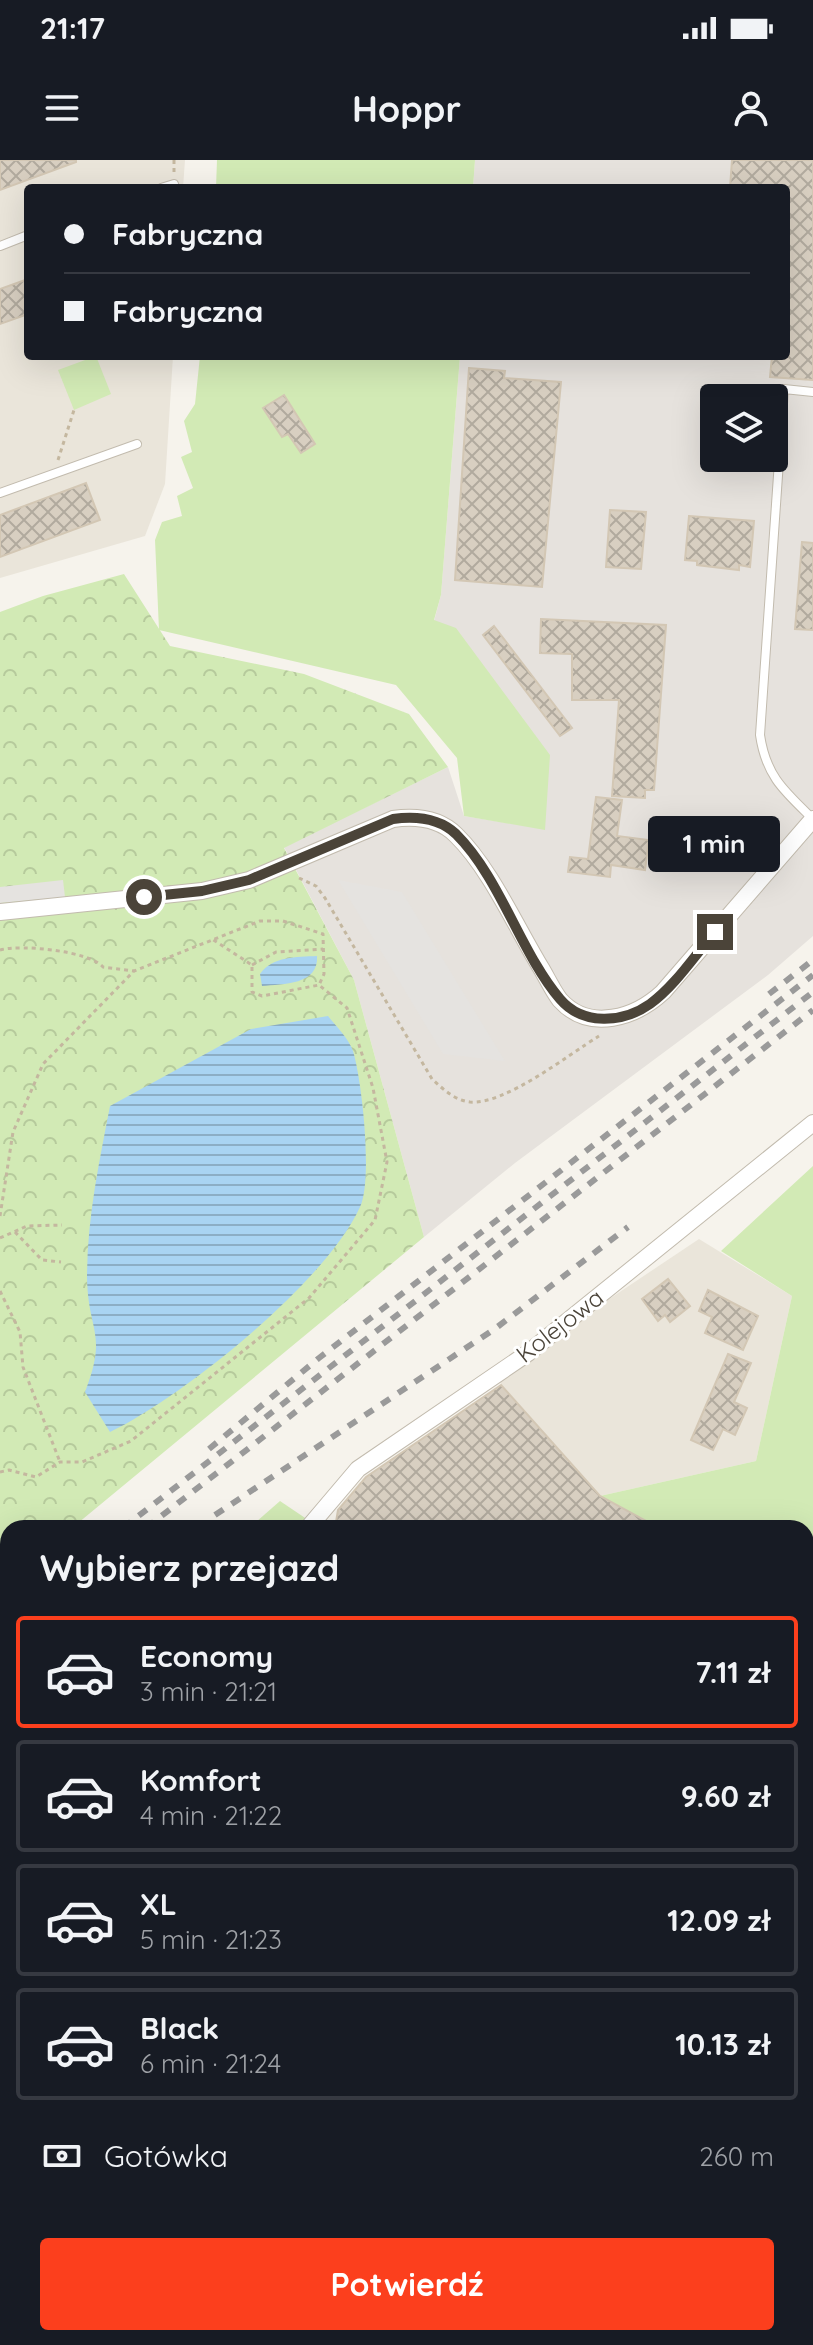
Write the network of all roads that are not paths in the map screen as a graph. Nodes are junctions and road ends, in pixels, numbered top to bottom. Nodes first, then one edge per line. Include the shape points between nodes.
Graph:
1 (24, 237) edge
2 (0, 246) edge
3 (813, 392) edge
4 (137, 444) dead end
5 (0, 493) edge
6 (813, 819) edge
7 (0, 912) edge
8 (813, 1123) edge
9 (315, 1520) edge

1 - 2 lane
3 - 6 lane via 784,389 760,735 763,759 776,782
4 - 5 lane
6 - 7 street via 663,992 650,1004 617,1018 585,1016 560,999 473,856 454,833 413,817 393,819 249,880 202,891
8 - 9 street, Kolejowa via 528,1353 358,1469

